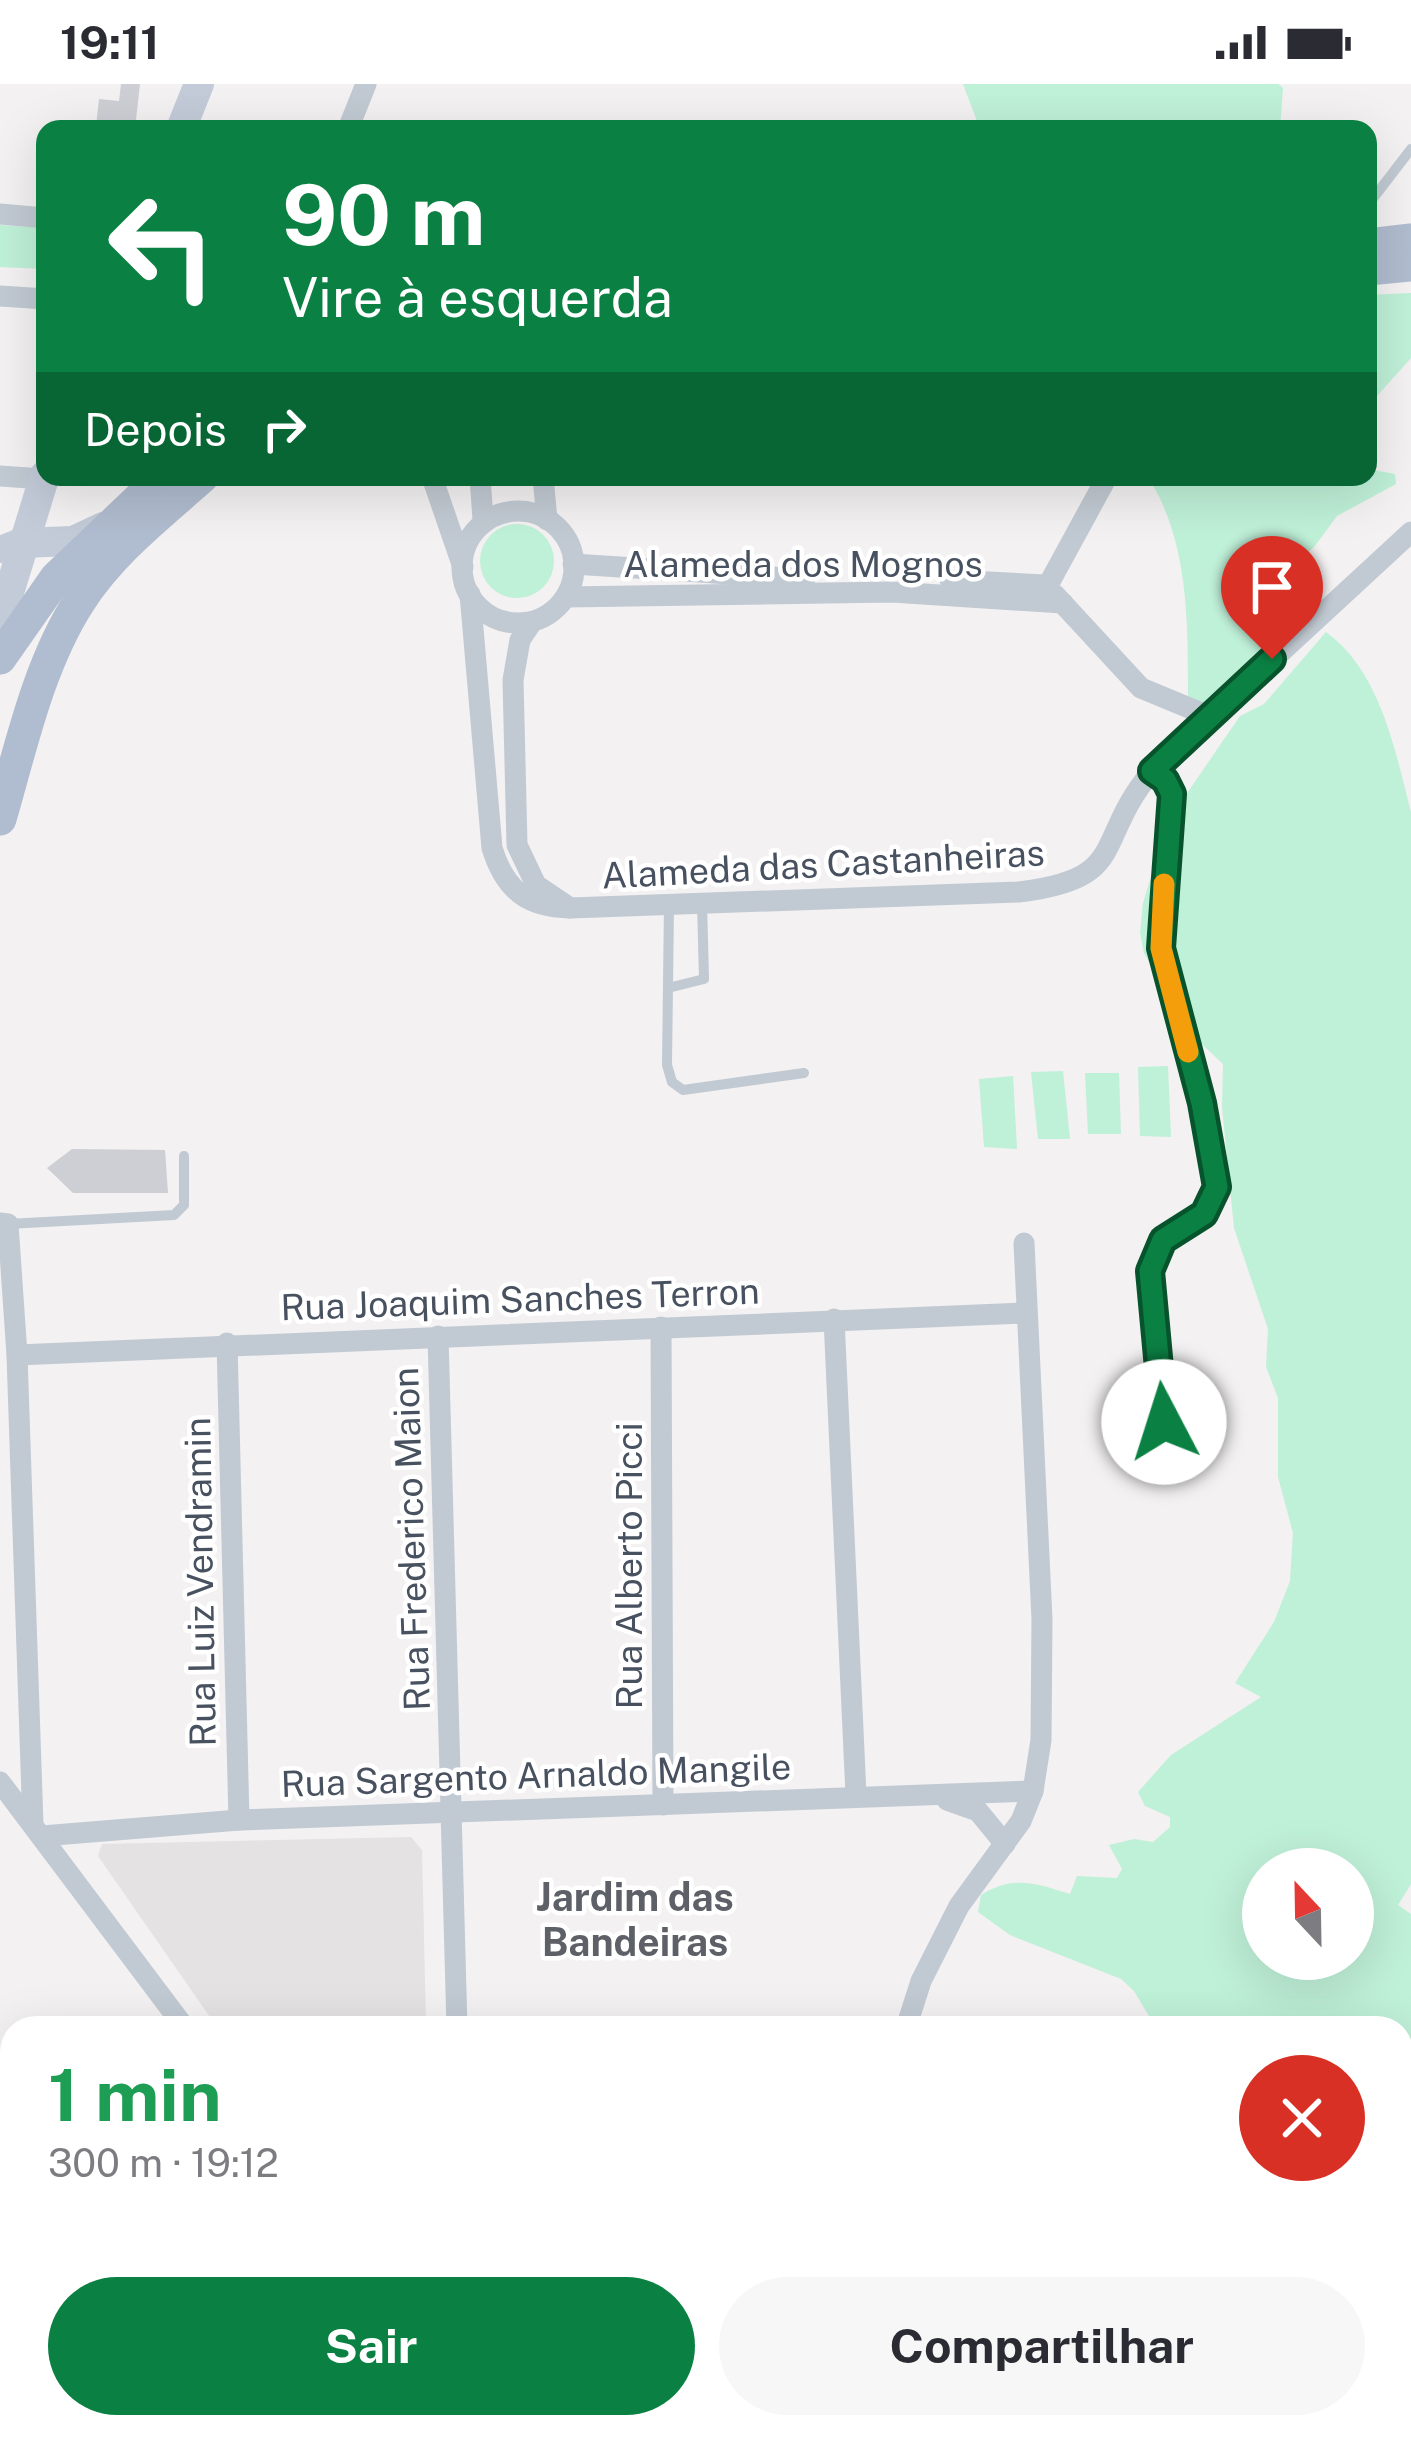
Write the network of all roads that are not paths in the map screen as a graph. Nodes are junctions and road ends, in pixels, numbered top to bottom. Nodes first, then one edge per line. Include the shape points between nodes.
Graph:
1 (199, 84) edge
2 (366, 84) edge
3 (185, 120) edge
4 (352, 120) edge
5 (1411, 149) edge
6 (1377, 193) edge
7 (0, 214) edge
8 (36, 217) edge
9 (1411, 240) edge
10 (1377, 244) edge
11 (1411, 265) edge
12 (1377, 267) edge
13 (0, 296) edge
14 (36, 298) edge
15 (0, 476) edge
16 (36, 477) edge
17 (40, 486) edge
18 (152, 486) edge
19 (192, 486) edge
20 (435, 486) edge
21 (481, 486) edge
22 (545, 486) edge
23 (1103, 486) edge
24 (483, 519) junction
25 (547, 520) junction
26 (114, 522) junction
27 (1411, 532) edge
28 (10, 547) edge
29 (573, 564) junction
30 (464, 569) junction
31 (470, 594) junction
32 (1050, 596) junction
33 (566, 597) junction
34 (0, 622) edge
35 (532, 622) junction
36 (0, 658) edge
37 (1210, 716) junction
38 (1152, 771) junction
39 (0, 819) edge
40 (702, 903) junction
41 (669, 905) junction
42 (570, 908) junction
43 (668, 988) junction
44 (804, 1073) dead end
45 (184, 1156) dead end
46 (4, 1223) edge
47 (1024, 1244) dead end
48 (1026, 1313) junction
49 (834, 1319) junction
50 (662, 1328) junction
51 (438, 1336) junction
52 (226, 1343) junction
53 (17, 1355) junction
54 (1164, 1422) dead end
55 (0, 1782) edge
56 (1034, 1791) junction
57 (856, 1795) junction
58 (929, 1795) junction
59 (663, 1805) junction
60 (452, 1814) junction
61 (239, 1820) junction
62 (38, 1830) junction
63 (1005, 1844) junction
64 (176, 2016) edge
65 (457, 2016) edge
66 (910, 2016) edge

1 - 3 street
2 - 4 street
5 - 6 lane
7 - 8 street
9 - 10 main road
11 - 12 main road
13 - 14 street
15 - 16 street
17 - 28 street
18 - 26 main road
19 - 39 main road via 127,544 76,605 40,685
20 - 30 street
21 - 24 street
22 - 25 street
23 - 32 street
24 - 25 street via 518,510
24 - 30 street
25 - 29 street
26 - 28 street via 73,541
26 - 36 main road via 56,578
27 - 37 street, Alameda das Castanheiras
28 - 34 street
29 - 32 street, Alameda dos Mognos via 777,580 892,578
29 - 33 street
30 - 31 street
31 - 35 street via 496,619
31 - 42 street, Alameda das Castanheiras via 492,848 518,895
32 - 33 street, Alameda dos Mognos
32 - 37 street via 1142,688
33 - 35 street
35 - 42 street, Alameda das Castanheiras via 513,680 517,845 536,885
37 - 38 street, Alameda das Castanheiras
38 - 40 street, Alameda das Castanheiras via 1127,801 1096,867 1063,887
38 - 54 lane via 1172,794 1161,948 1217,1187 1204,1214 1163,1240 1150,1271
40 - 41 street, Alameda das Castanheiras
40 - 43 lane via 704,979
41 - 42 street, Alameda das Castanheiras
41 - 43 lane
43 - 44 lane via 667,1065 683,1090
45 - 46 lane via 184,1205 174,1214
46 - 53 street
47 - 48 street
48 - 49 street, Rua Joaquim Sanches Terron
48 - 56 street via 1042,1618
49 - 50 street, Rua Joaquim Sanches Terron
49 - 57 street
50 - 51 street, Rua Joaquim Sanches Terron
50 - 59 street, Rua Alberto Picci
51 - 52 street, Rua Joaquim Sanches Terron
51 - 60 street, Rua Frederico Maion
52 - 53 street, Rua Joaquim Sanches Terron
52 - 61 street, Rua Luiz Vendramin
53 - 62 street
55 - 62 street
56 - 58 street, Rua Sargento Arnaldo Mangile
56 - 63 street
57 - 58 street, Rua Sargento Arnaldo Mangile
57 - 59 street, Rua Sargento Arnaldo Mangile
58 - 63 street via 978,1811
59 - 60 street, Rua Sargento Arnaldo Mangile
60 - 61 street, Rua Sargento Arnaldo Mangile
60 - 65 street, Rua Frederico Maion
61 - 62 street, Rua Sargento Arnaldo Mangile
62 - 64 street
63 - 66 street via 959,1906

